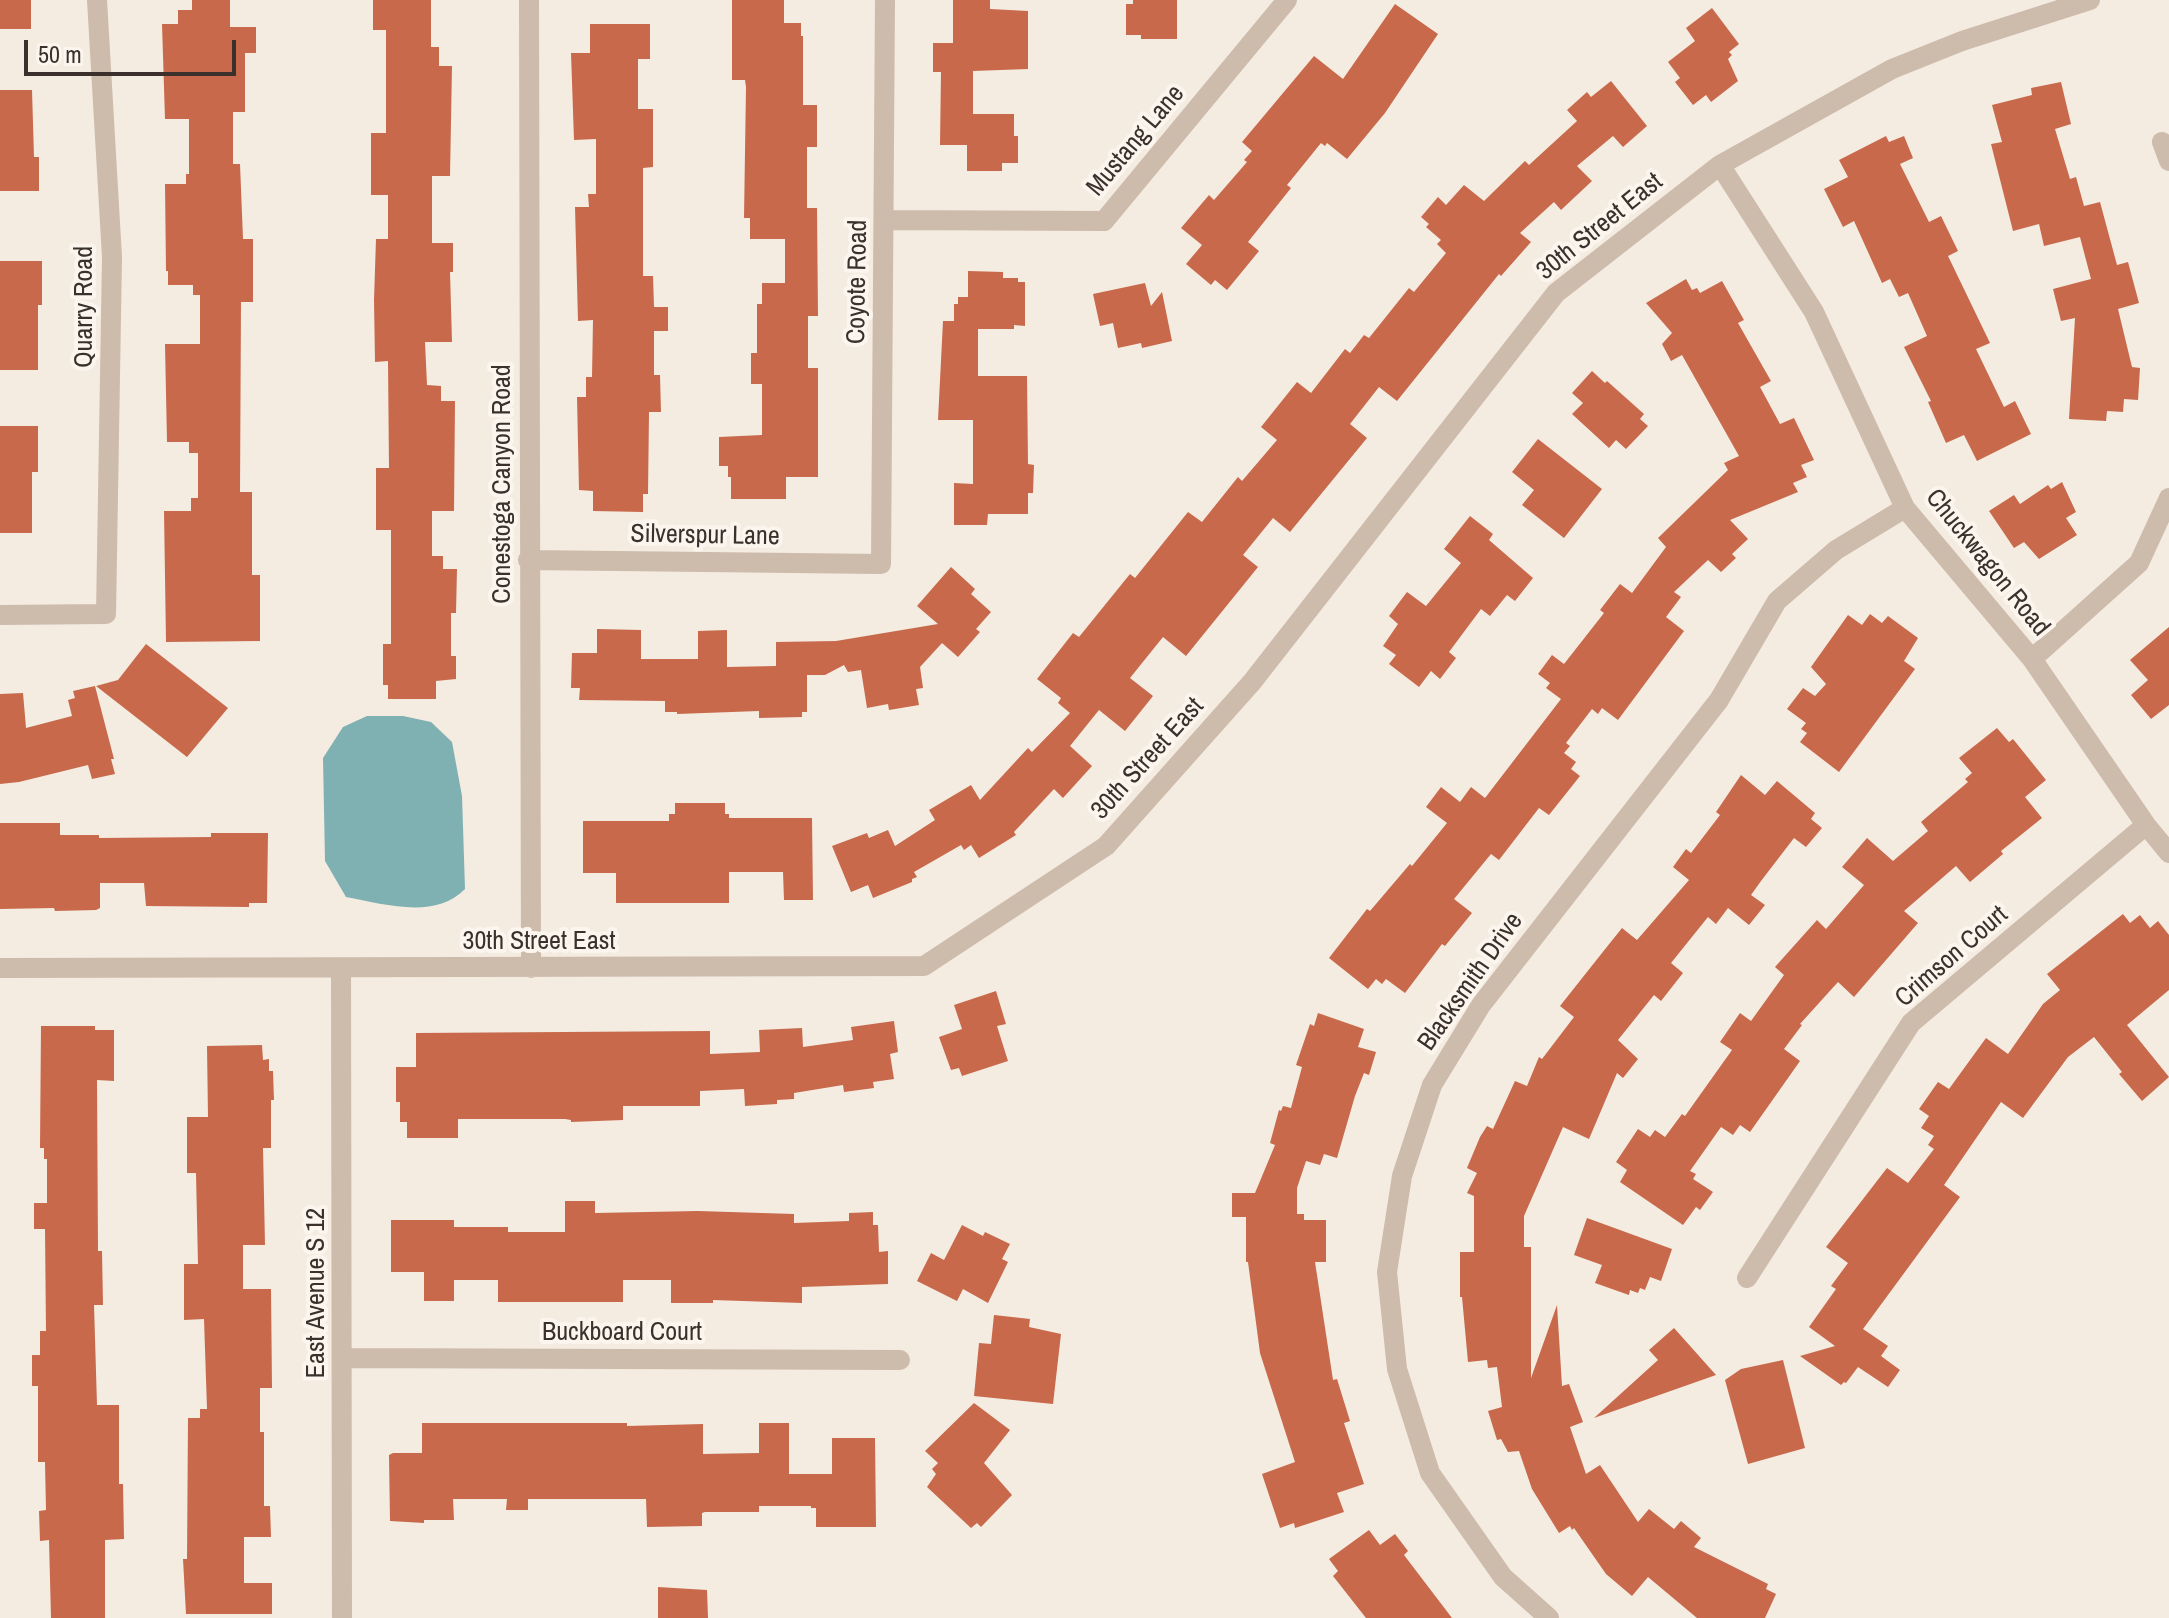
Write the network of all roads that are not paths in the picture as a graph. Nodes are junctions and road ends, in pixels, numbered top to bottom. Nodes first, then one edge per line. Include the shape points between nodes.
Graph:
1 (97, 0) edge
2 (529, 0) edge
3 (885, 0) edge
4 (1287, 0) edge
5 (2090, 0) edge
6 (1720, 165) junction
7 (885, 220) junction
8 (2169, 498) edge
9 (1905, 508) junction
10 (528, 560) junction
11 (881, 564) joint
12 (0, 615) edge
13 (2032, 659) junction
14 (2146, 825) junction
15 (2169, 853) edge
16 (0, 968) edge
17 (531, 968) junction
18 (341, 969) junction
19 (1747, 1278) dead end
20 (344, 1358) junction
21 (900, 1360) dead end
22 (342, 1618) edge
23 (1549, 1618) edge

1 - 12 street, Quarry Road via 112,257 106,614
2 - 10 street, Conestoga Canyon Road
3 - 7 street, Coyote Road
4 - 7 street, Mustang Lane via 1104,221
5 - 6 street, 30th Street East via 1892,69
6 - 9 street, Chuckwagon Road via 1814,312
6 - 17 street, 30th Street East via 1556,293 1252,682 1106,846 924,966
7 - 11 street, Coyote Road
8 - 13 street via 2139,563
9 - 13 street, Chuckwagon Road
9 - 23 street, Blacksmith Drive via 1836,550 1777,601 1719,700 1481,1005 1432,1085 1402,1176 1387,1272 1397,1369 1430,1473 1503,1577
10 - 11 street, Silverspur Lane
10 - 17 street, Conestoga Canyon Road
13 - 14 street, Chuckwagon Road
14 - 15 street, Chuckwagon Road
14 - 19 street, Crimson Court via 1911,1023
16 - 18 street, 30th Street East
17 - 18 street, 30th Street East
18 - 20 street, East Avenue S 12
20 - 21 street, Buckboard Court
20 - 22 street, East Avenue S 12

